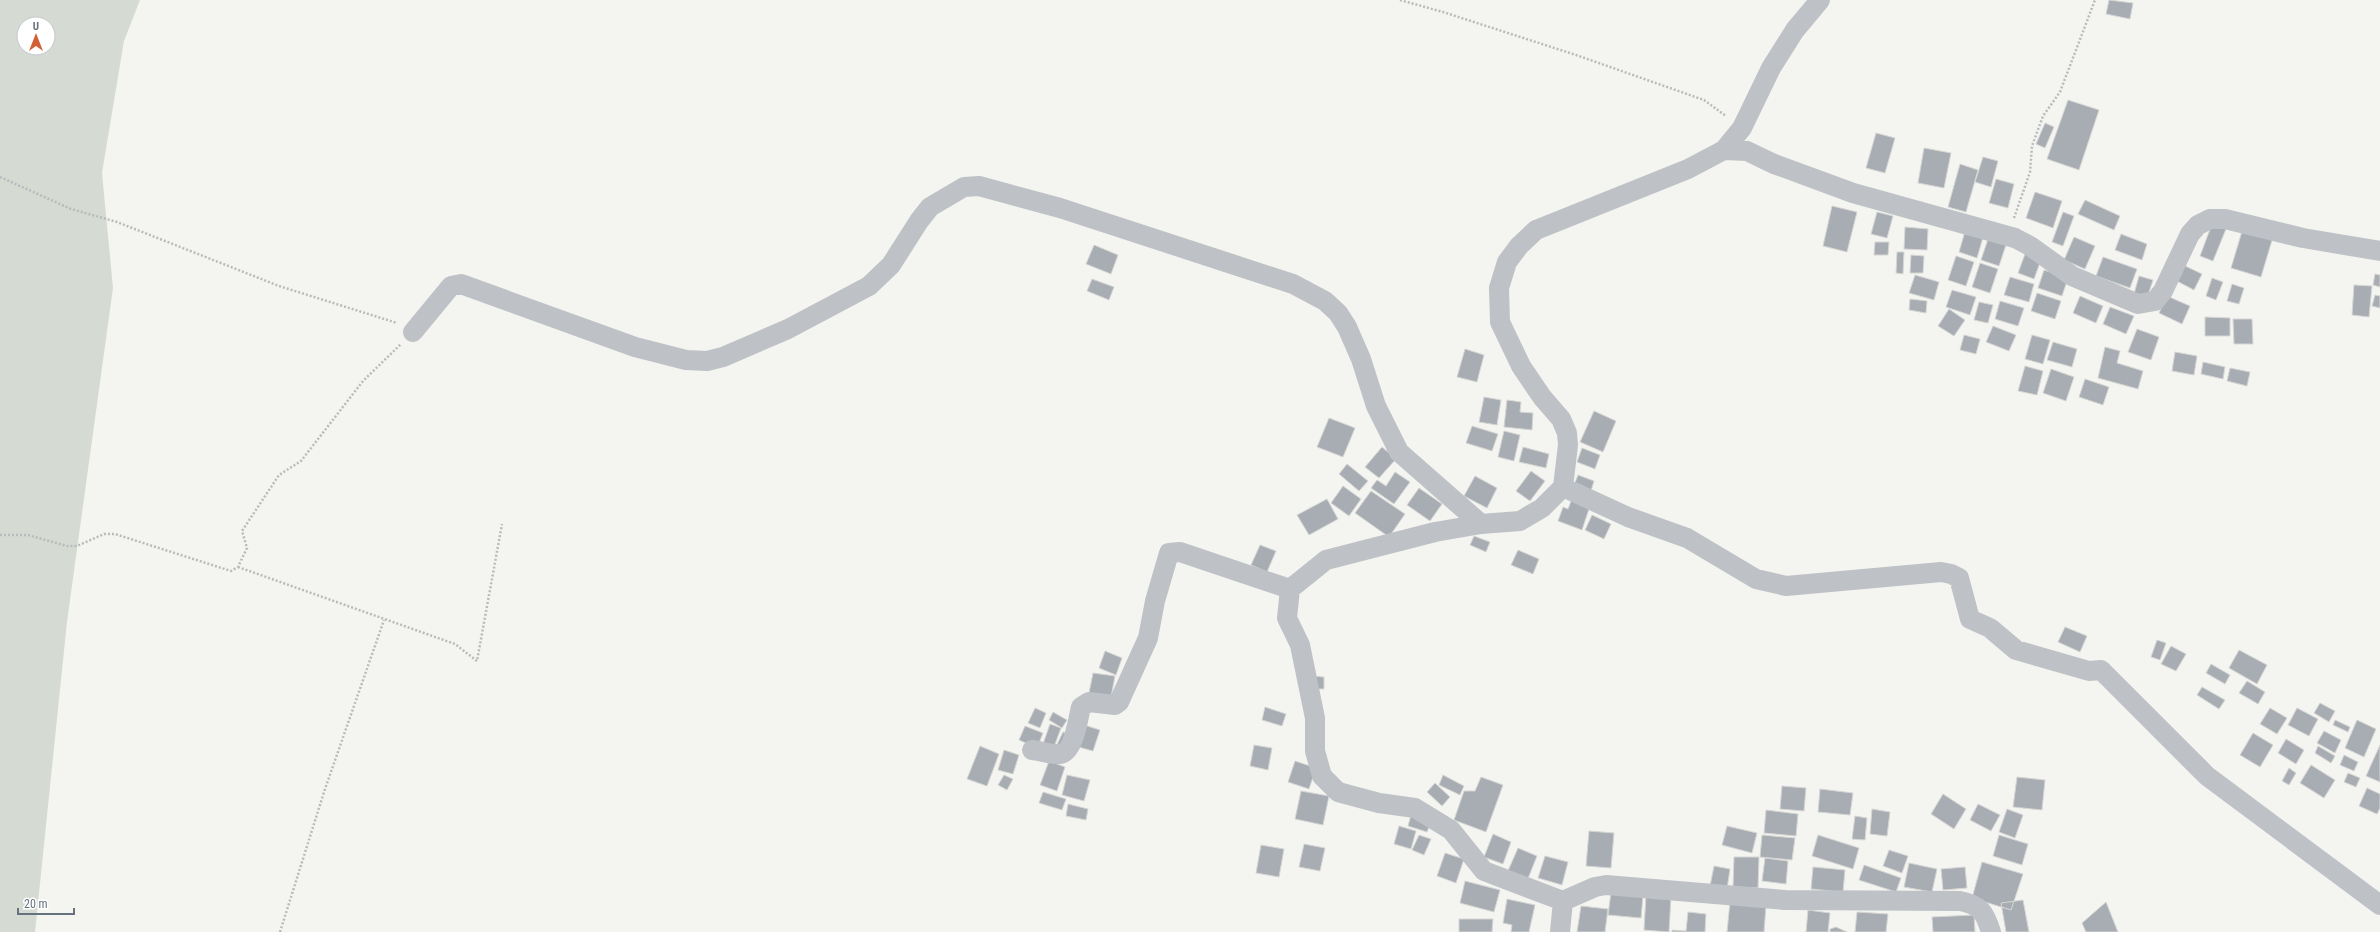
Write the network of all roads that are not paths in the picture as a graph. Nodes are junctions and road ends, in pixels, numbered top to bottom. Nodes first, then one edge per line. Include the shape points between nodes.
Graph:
1 (1820, 0) edge
2 (1724, 150) junction
3 (2380, 251) edge
4 (414, 332) road end
5 (1563, 487) junction
6 (1480, 524) junction
7 (1290, 589) junction
8 (1032, 750) dead end
9 (1563, 902) junction
10 (2380, 905) edge
11 (1560, 932) edge
12 (1991, 932) edge

1 - 2 street via 1791,36 1742,128
2 - 3 street via 1747,151 1774,164 1852,193 2008,236 2030,246 2072,276 2138,304 2155,301 2163,291 2190,234 2198,225 2210,219 2225,219 2302,238
2 - 5 street via 1688,169 1536,230 1519,246 1508,262 1499,288 1500,322 1521,366 1561,420 1567,433
4 - 6 street via 451,286 461,284 635,347 696,362 723,357 788,329 869,286 891,265 918,221 930,207 964,187 979,186 1060,208 1293,284 1325,301 1338,313 1347,327 1361,359 1376,406 1399,452
5 - 6 street via 1542,508 1520,520
5 - 10 street via 1628,517 1687,538 1756,579 1772,584 1786,586 1941,572 1959,578 1970,619 1990,628 2016,650 2089,670 2101,670 2197,767
6 - 7 street via 1435,532 1326,560
7 - 8 street via 1180,552 1169,553 1155,601 1148,638 1119,702 1115,705 1089,702 1081,707 1071,747 1065,752 1060,754
7 - 9 street via 1287,618 1300,645 1315,718 1315,751 1322,776 1338,792 1379,803 1415,808 1450,830 1484,871
9 - 11 street
9 - 12 street via 1595,887 1606,885 1785,900 1960,901 1973,903 1981,910 1987,918

